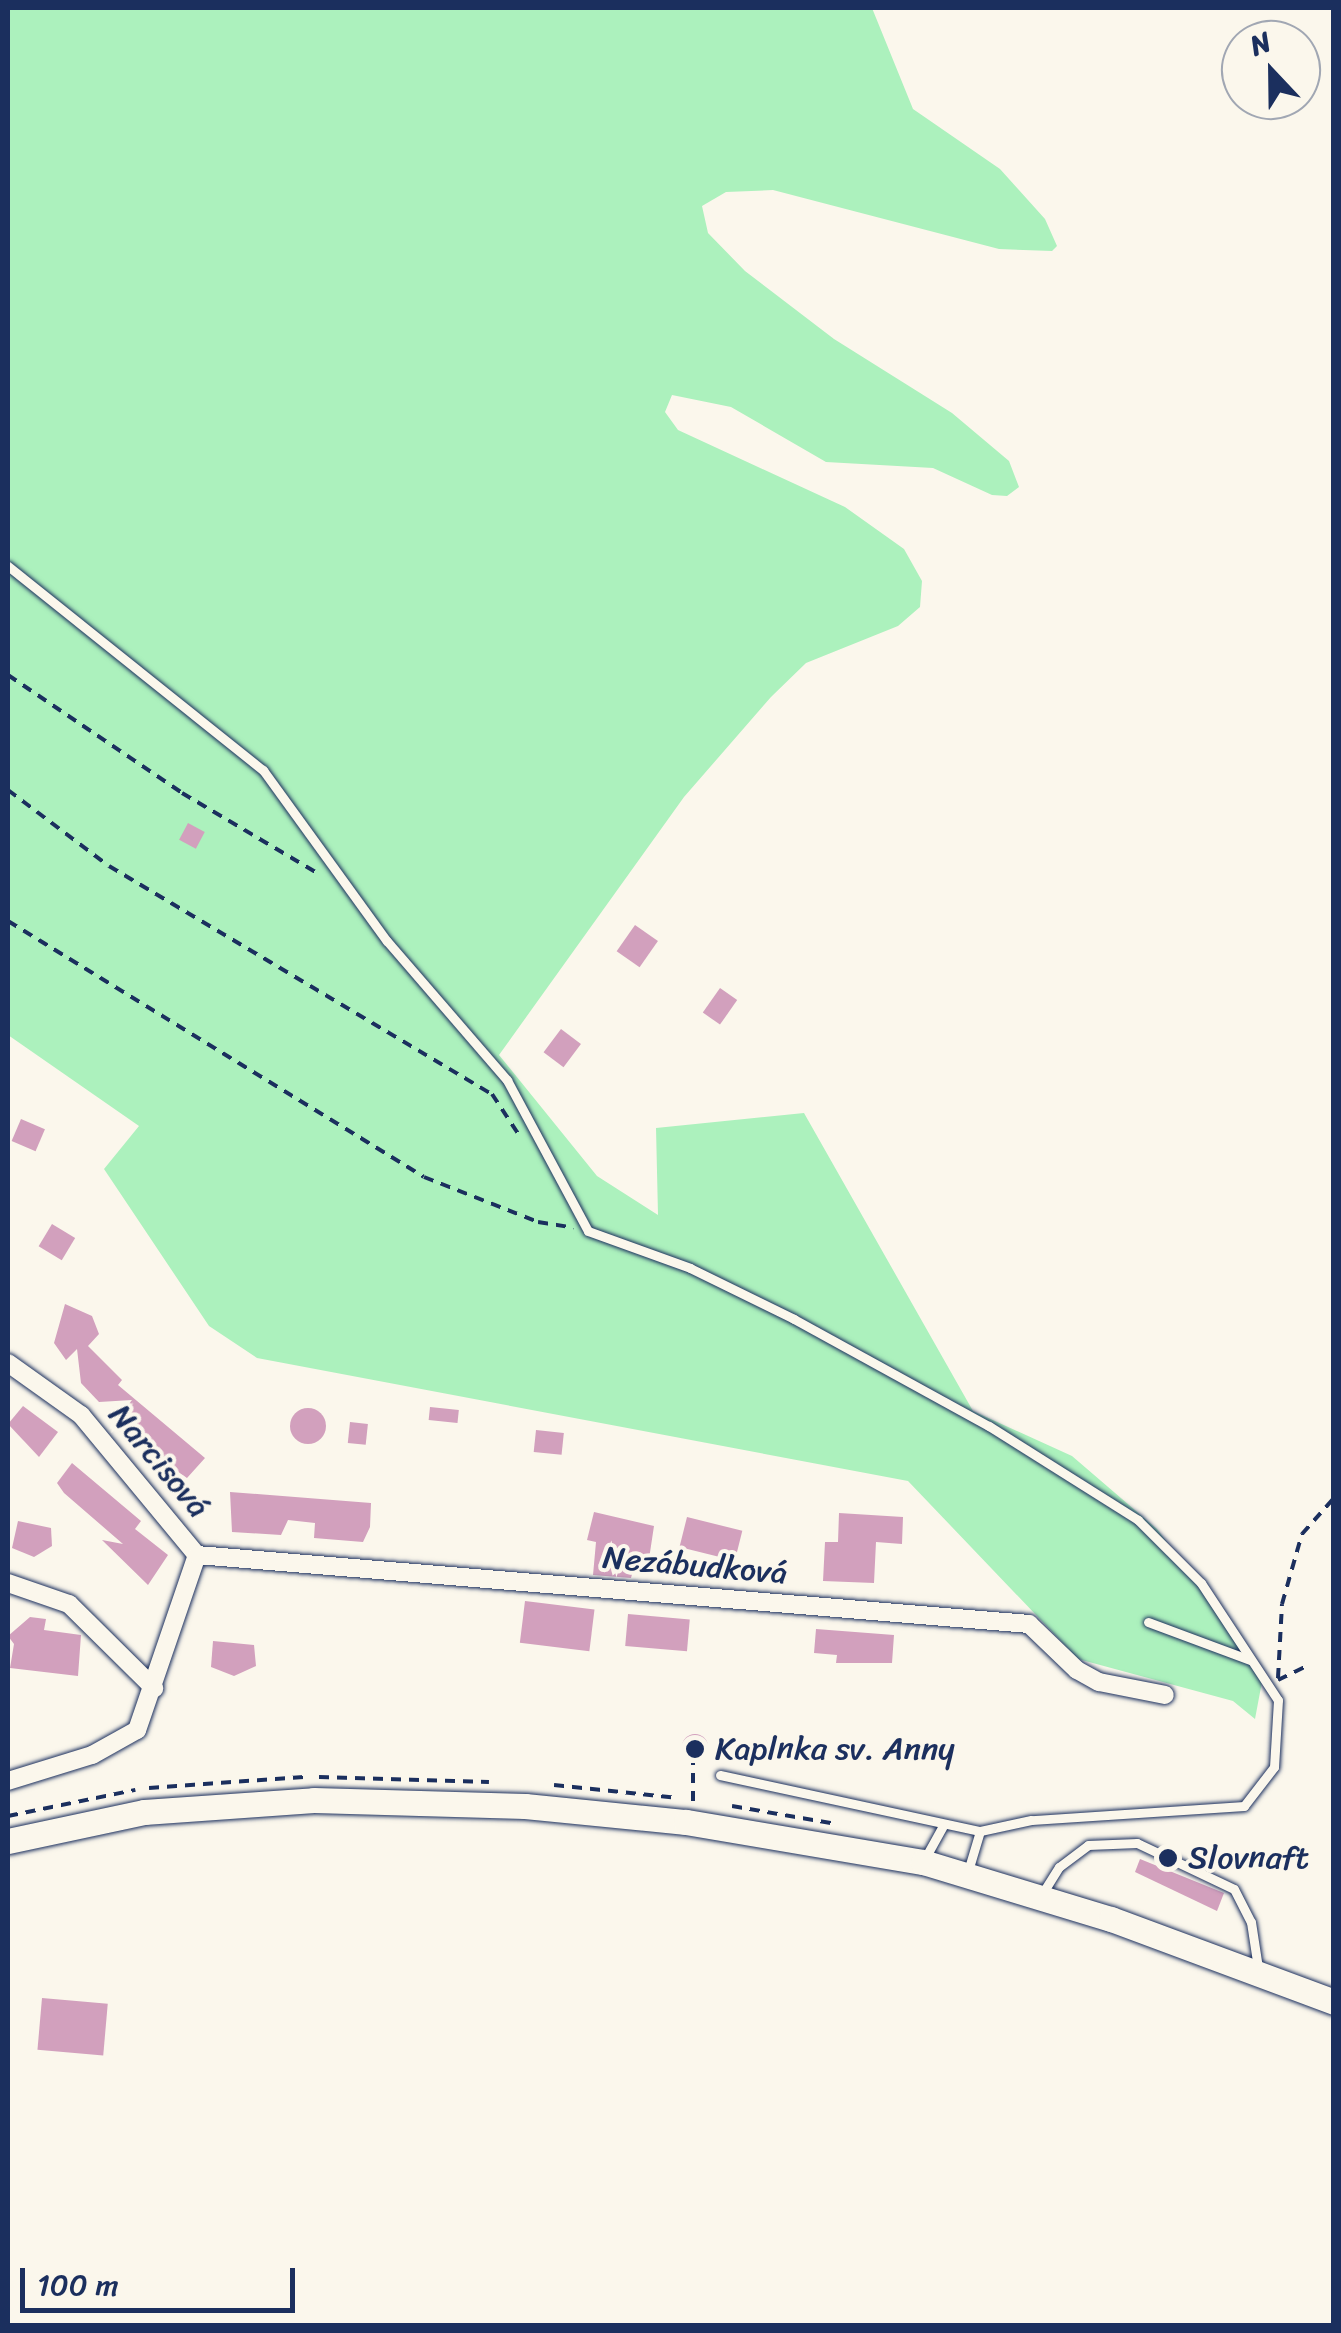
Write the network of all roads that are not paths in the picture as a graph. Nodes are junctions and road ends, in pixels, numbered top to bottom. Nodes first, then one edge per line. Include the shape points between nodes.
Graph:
1 (8, 566) edge
2 (8, 1363) edge
3 (198, 1555) junction
4 (8, 1583) edge
5 (1148, 1622) dead end
6 (1252, 1660) junction
7 (154, 1688) junction
8 (1165, 1695) dead end
9 (720, 1775) dead end
10 (8, 1781) edge
11 (942, 1827) junction
12 (980, 1832) junction
13 (8, 1841) edge
14 (923, 1862) junction
15 (967, 1875) junction
16 (1040, 1897) junction
17 (1258, 1971) junction
18 (1334, 2002) edge

1 - 6 lane via 263,770 353,894 507,1080 588,1230 690,1268 794,1319 989,1426 1138,1520 1201,1583
2 - 3 street, Narcisová via 81,1415
3 - 7 street, Narcisová
3 - 8 street, Nezábudková via 1028,1624 1088,1676
4 - 7 street via 69,1604
5 - 6 lane
6 - 12 lane via 1278,1700 1274,1767 1244,1806 1030,1820
7 - 10 street, Narcisová via 137,1730 120,1744
9 - 11 lane
11 - 12 lane
11 - 14 lane
12 - 15 lane
13 - 14 main road via 144,1812 388,1800 670,1820
14 - 15 main road
15 - 16 main road
16 - 17 main road
16 - 17 lane via 1059,1867 1088,1845 1136,1843 1234,1889 1251,1922
17 - 18 main road

